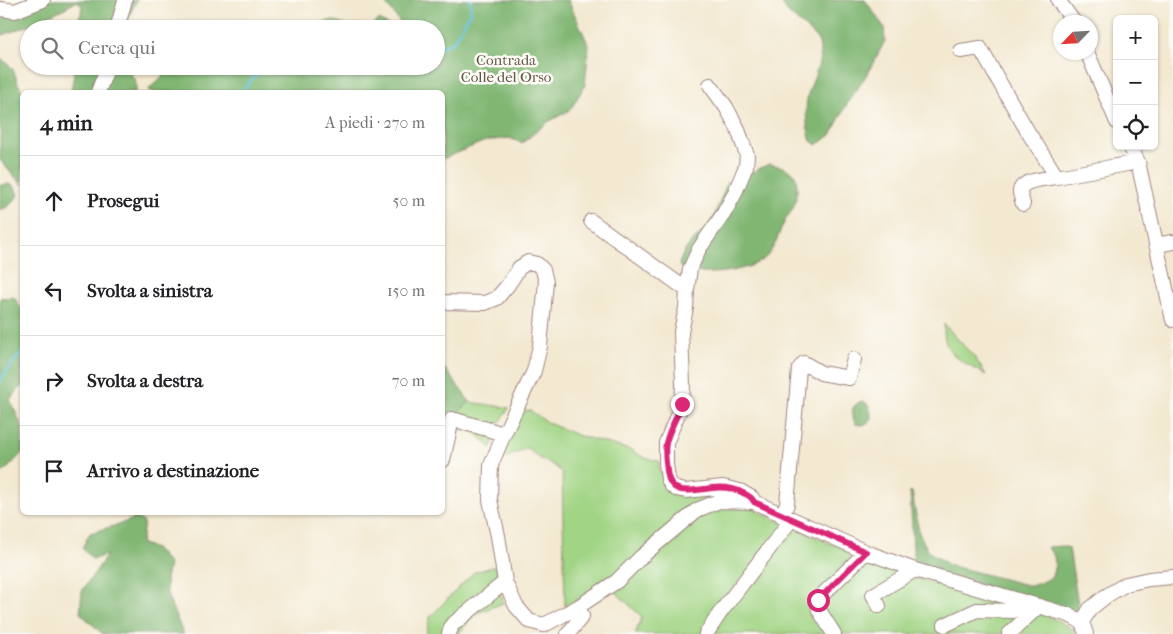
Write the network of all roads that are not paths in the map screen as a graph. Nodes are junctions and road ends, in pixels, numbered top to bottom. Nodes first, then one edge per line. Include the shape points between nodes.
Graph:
1 (43, 0) edge
2 (125, 0) edge
3 (1058, 0) edge
4 (0, 10) edge
5 (1069, 15) edge
6 (119, 20) edge
7 (961, 51) dead end
8 (1090, 60) edge
9 (105, 75) edge
10 (710, 85) dead end
11 (99, 90) edge
12 (1113, 113) edge
13 (1132, 150) edge
14 (1138, 162) junction
15 (1057, 177) junction
16 (1023, 204) dead end
17 (591, 221) dead end
18 (1173, 242) edge
19 (1156, 244) junction
20 (687, 290) junction
21 (445, 302) edge
22 (1173, 320) edge
23 (854, 359) dead end
24 (504, 434) junction
25 (445, 455) edge
26 (754, 502) junction
27 (787, 518) junction
28 (866, 552) junction
29 (915, 570) junction
30 (1173, 577) edge
31 (505, 582) junction
32 (1032, 604) junction
33 (879, 606) dead end
34 (578, 607) junction
35 (945, 625) dead end
36 (1084, 628) edge
37 (449, 634) edge
38 (568, 634) edge
39 (706, 634) edge
40 (834, 634) edge
41 (1009, 634) edge

1 - 4 street via 15,11
2 - 6 street
3 - 5 street
7 - 15 street via 980,48
8 - 12 street
9 - 11 street
10 - 20 street via 737,127 746,166 724,213 699,249 690,269
13 - 14 street
14 - 15 street
14 - 19 street
15 - 16 street via 1026,182 1020,191
17 - 20 street
18 - 19 street
19 - 22 street
20 - 26 street via 681,332 682,404 666,443 668,479 676,489 723,487 740,491
21 - 24 street via 485,303 496,298 519,268 528,262 543,270 546,282 540,346 534,371
23 - 27 street via 848,378 821,373 804,363 799,369
24 - 25 street via 452,419
24 - 31 street via 491,466 490,500
26 - 27 street
26 - 34 street via 719,501 697,510 617,581
27 - 28 street
27 - 39 street
28 - 29 street
28 - 40 street via 818,600 818,610
29 - 32 street
29 - 33 street via 873,595
30 - 36 street via 1126,584 1090,609
31 - 34 street via 516,606 529,621 544,625
31 - 37 street via 452,625
32 - 35 street via 1013,611 977,610
32 - 36 street via 1069,615
32 - 41 street
34 - 38 street via 582,616

